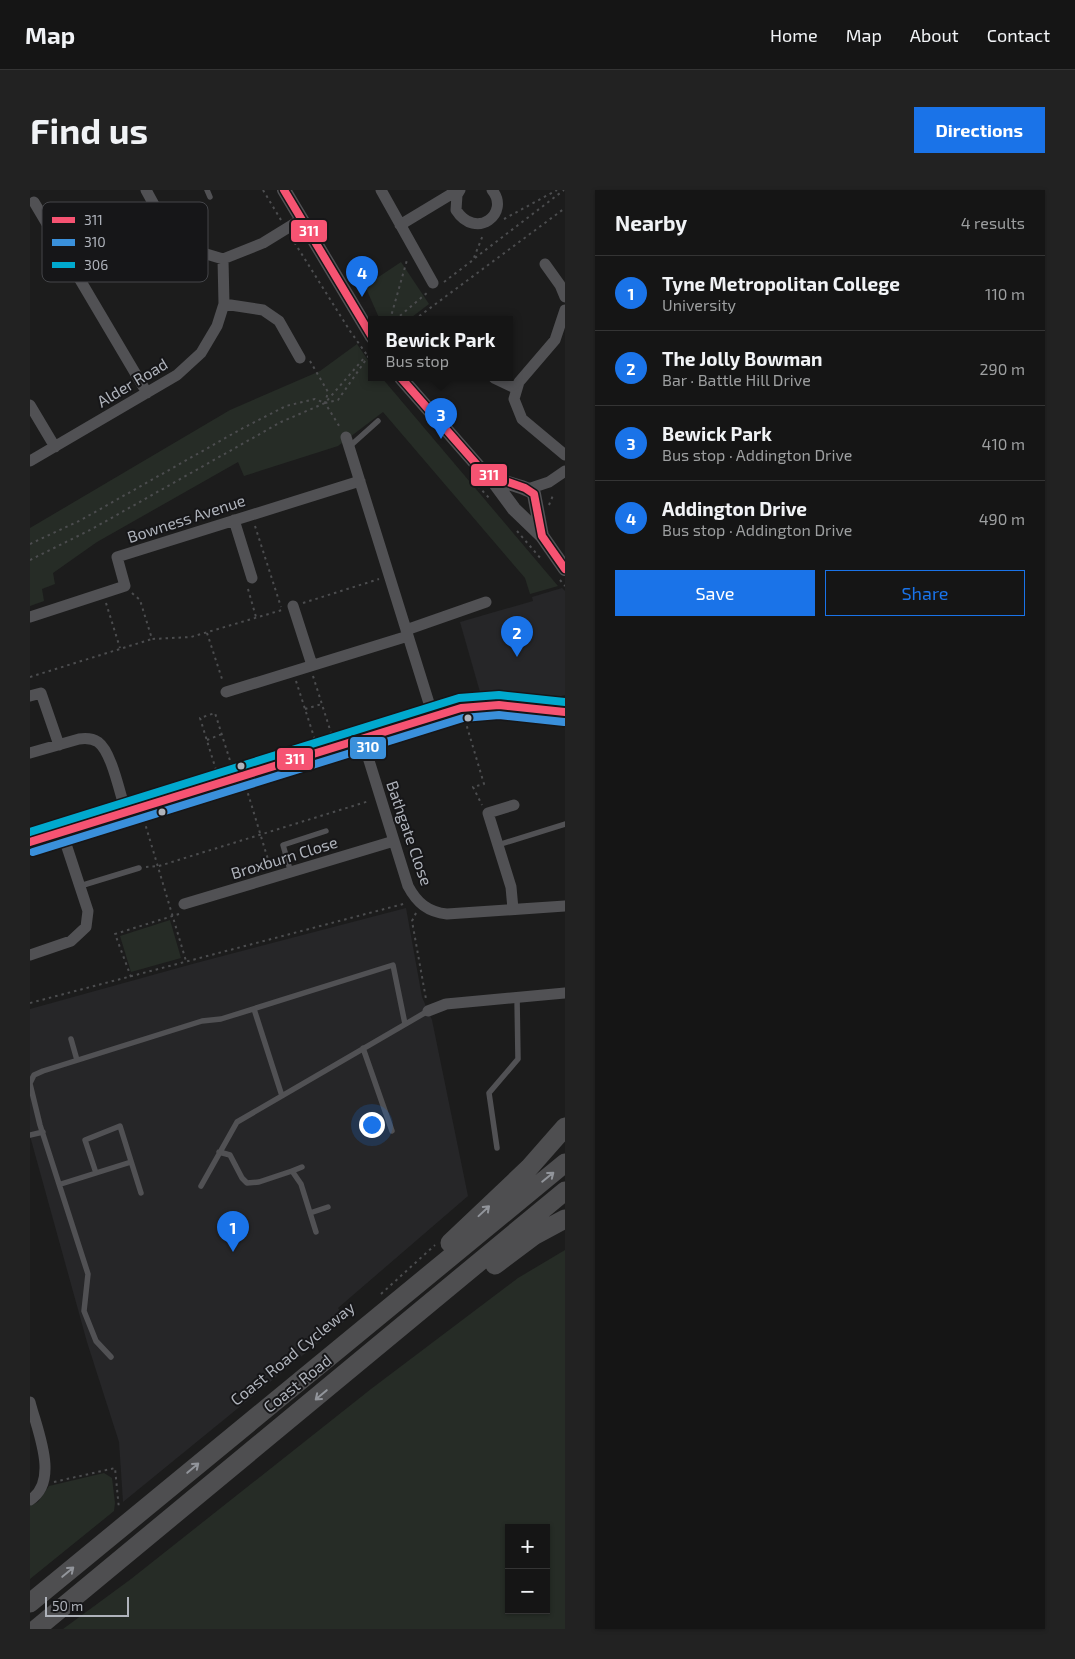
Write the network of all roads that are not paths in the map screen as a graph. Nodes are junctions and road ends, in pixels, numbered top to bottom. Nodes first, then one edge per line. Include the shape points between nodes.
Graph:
1 (146, 190) edge
2 (207, 190) edge
3 (284, 190) edge
4 (381, 190) edge
5 (459, 190) edge
6 (492, 190) edge
7 (210, 197) dead end
8 (34, 202) dead end
9 (153, 202) edge
10 (42, 216) edge
11 (302, 219) junction
12 (400, 225) junction
13 (208, 254) edge
14 (223, 259) junction
15 (545, 264) dead end
16 (81, 282) edge
17 (434, 286) road end
18 (564, 292) edge
19 (224, 304) junction
20 (565, 310) edge
21 (368, 330) edge
22 (300, 358) road end
23 (404, 381) edge
24 (500, 381) edge
25 (515, 388) junction
26 (147, 393) junction
27 (30, 406) edge
28 (378, 421) dead end
29 (348, 442) joint
30 (55, 446) junction
31 (565, 455) edge
32 (30, 461) edge
33 (565, 471) edge
34 (360, 480) junction
35 (492, 480) junction
36 (549, 482) junction
37 (525, 489) junction
38 (540, 505) junction
39 (515, 508) junction
40 (234, 520) junction
41 (542, 536) junction
42 (565, 569) edge
43 (252, 578) dead end
44 (486, 602) dead end
45 (287, 608) road end
46 (30, 617) edge
47 (407, 633) junction
48 (311, 669) junction
49 (226, 692) road end
50 (30, 696) edge
51 (565, 712) edge
52 (433, 716) junction
53 (362, 738) junction
54 (58, 745) junction
55 (30, 754) edge
56 (514, 804) dead end
57 (126, 812) junction
58 (565, 824) edge
59 (326, 831) dead end
60 (62, 832) junction
61 (394, 841) junction
62 (30, 842) edge
63 (498, 846) junction
64 (139, 868) road end
65 (291, 872) junction
66 (80, 886) junction
67 (184, 904) road end
68 (565, 906) edge
69 (513, 909) junction
70 (30, 955) edge
71 (565, 993) edge
72 (517, 997) junction
73 (254, 1009) junction
74 (428, 1011) joint
75 (405, 1024) junction
76 (70, 1039) dead end
77 (363, 1048) junction
78 (77, 1060) junction
79 (30, 1084) edge
80 (282, 1096) junction
81 (565, 1127) edge
82 (392, 1131) dead end
83 (43, 1132) junction
84 (30, 1135) edge
85 (497, 1148) dead end
86 (219, 1152) junction
87 (131, 1162) junction
88 (565, 1163) edge
89 (302, 1168) dead end
90 (292, 1171) junction
91 (96, 1173) junction
92 (61, 1184) junction
93 (200, 1186) dead end
94 (565, 1192) edge
95 (141, 1193) dead end
96 (328, 1207) dead end
97 (310, 1213) junction
98 (565, 1220) edge
99 (316, 1232) dead end
100 (334, 1352) junction
101 (111, 1356) dead end
102 (358, 1364) junction
103 (30, 1402) edge
104 (251, 1453) junction
105 (30, 1500) edge
106 (30, 1603) edge
107 (36, 1629) edge
108 (51, 1629) edge

1 - 9 street
2 - 7 lane
3 - 11 street
4 - 12 street
5 - 6 street via 456,210 467,223 478,225 491,219 497,206
5 - 12 street
8 - 10 street
11 - 14 street via 263,243
11 - 21 street
12 - 17 street
13 - 14 street
14 - 19 street, Alder Road
15 - 18 street
16 - 26 street
19 - 22 street via 263,310 279,321
19 - 26 street, Alder Road via 217,326 201,353 177,375
20 - 25 street via 555,340
23 - 35 street
24 - 25 street
25 - 31 street via 515,404 522,419
26 - 30 street, Alder Road
27 - 30 street
28 - 29 lane
29 - 34 street
30 - 32 street, Alder Road
33 - 36 street
34 - 40 street, Bowness Avenue
34 - 47 street
35 - 37 street
35 - 39 street
36 - 37 street
36 - 38 street
37 - 38 street via 534,494
37 - 39 street via 514,494
38 - 39 street via 530,512
38 - 41 street
39 - 41 street
40 - 43 street
40 - 46 street, Bowness Avenue via 117,557 125,586
41 - 42 street
44 - 47 street
45 - 48 street
47 - 48 street
47 - 52 street
48 - 49 street
50 - 54 street via 41,692
51 - 52 street via 499,705 461,708
52 - 53 street
53 - 57 street
53 - 61 street, Bathgate Close
54 - 55 street
54 - 57 street via 86,738 98,742 106,753
56 - 63 street via 488,813
57 - 60 street
58 - 63 lane
59 - 65 lane via 283,845
60 - 62 street
60 - 66 street
61 - 65 street, Broxburn Close
61 - 69 street, Bathgate Close via 408,886 419,902 434,912
63 - 69 street
64 - 66 lane
65 - 67 street, Broxburn Close
66 - 70 street via 88,912 86,927 71,941
68 - 69 street, Bathgate Close
71 - 72 street
72 - 74 street via 446,1004
72 - 85 lane via 518,1059 489,1093
73 - 75 lane via 393,966
73 - 78 lane via 202,1021
73 - 80 lane
74 - 75 lane
75 - 77 lane
76 - 78 lane
77 - 80 lane
77 - 82 lane
78 - 79 lane via 37,1073
79 - 83 lane
80 - 86 lane via 237,1122
100 -> 81 highway via 529,1168
83 - 84 lane
83 - 92 lane
86 - 90 lane via 230,1155 247,1183
86 - 93 lane
87 - 91 lane
87 - 91 lane via 120,1126 85,1140
87 - 95 lane
100 -> 88 highway, Coast Road
89 - 90 lane
90 - 97 lane
91 - 92 lane
92 - 101 lane via 88,1274 84,1311 96,1341
94 - 102 highway, Coast Road
96 - 97 lane
97 - 99 lane
98 - 102 highway via 535,1236
106 -> 100 highway, Coast Road
102 -> 104 highway, Coast Road
103 - 105 street via 46,1472 45,1483 37,1496
104 - 107 highway, Coast Road
104 - 108 highway

